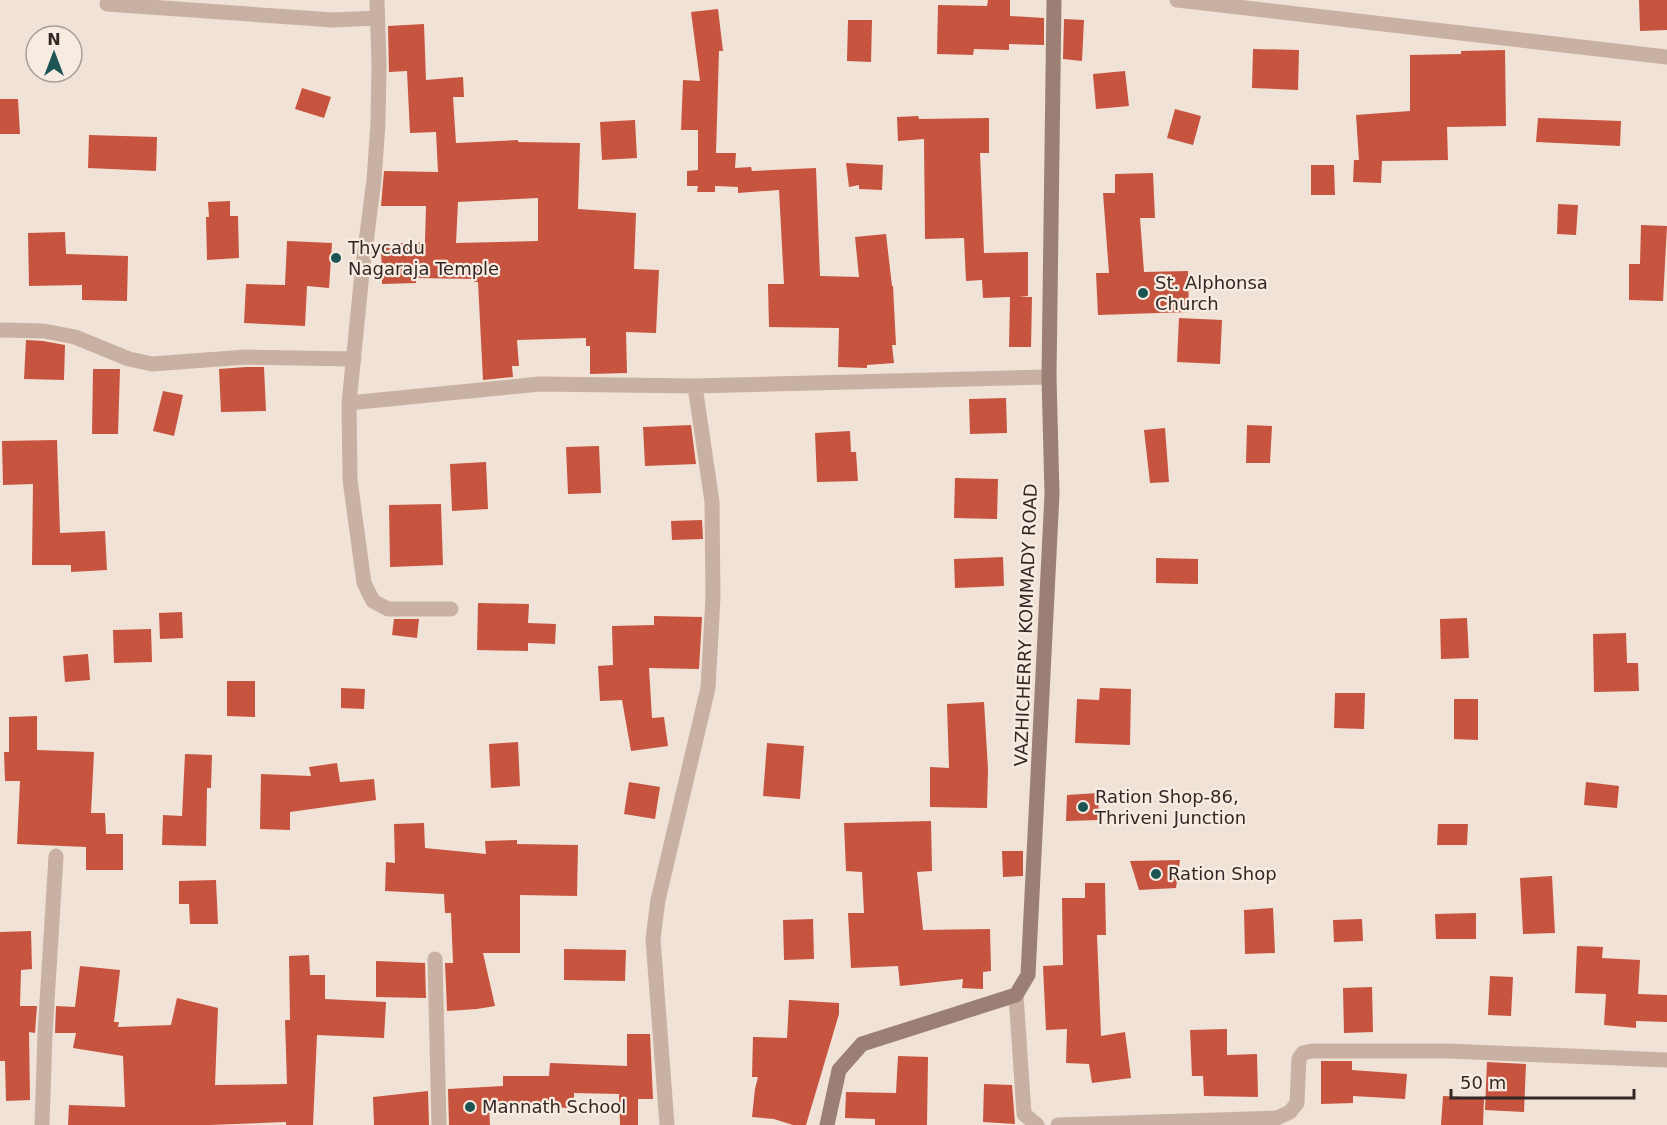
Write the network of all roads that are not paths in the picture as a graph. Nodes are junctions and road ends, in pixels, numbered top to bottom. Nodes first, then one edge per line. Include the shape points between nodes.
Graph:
1 (377, 0) edge
2 (1054, 0) edge
3 (1177, 0) edge
4 (106, 4) dead end
5 (377, 18) junction
6 (1667, 57) edge
7 (0, 330) edge
8 (354, 359) junction
9 (1049, 377) junction
10 (695, 386) junction
11 (350, 403) junction
12 (451, 609) dead end
13 (56, 856) dead end
14 (435, 959) dead end
15 (1016, 995) junction
16 (1667, 1060) edge
17 (42, 1125) edge
18 (439, 1125) edge
19 (667, 1125) edge
20 (827, 1125) edge
21 (1037, 1125) edge
22 (1058, 1125) edge

1 - 5 street
2 - 9 main road, VAZHICHERRY KOMMADY ROAD
3 - 6 street
4 - 5 street via 333,20
5 - 8 street via 379,77 374,180
7 - 8 street via 44,331 75,337 152,364 246,357
8 - 11 street
9 - 10 street
9 - 15 main road, VAZHICHERRY KOMMADY ROAD via 1052,494 1032,930 1028,975
10 - 11 street via 540,384
10 - 19 street via 712,502 713,597 708,688 658,900 653,939
11 - 12 street via 350,480 364,583 373,601 388,609
13 - 17 street
14 - 18 street
15 - 20 main road via 862,1044 839,1070
15 - 21 street via 1023,1114
16 - 22 street via 1460,1051 1312,1051 1303,1053 1299,1059 1297,1103 1277,1118

